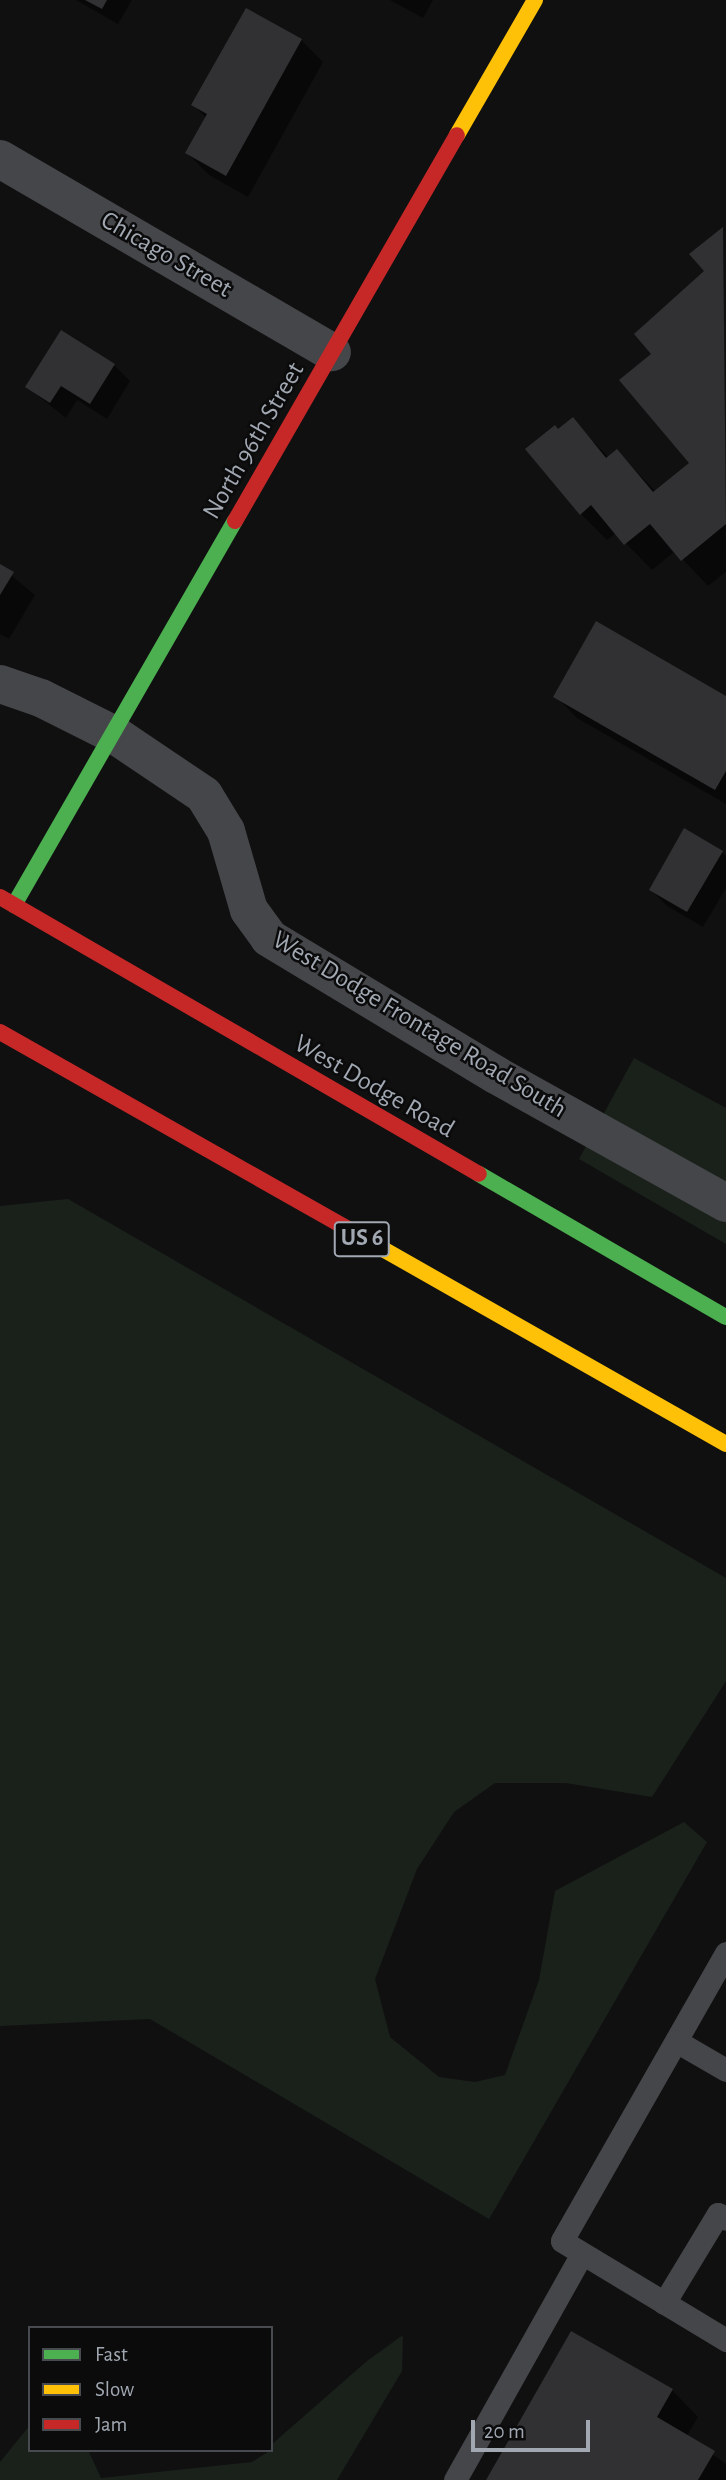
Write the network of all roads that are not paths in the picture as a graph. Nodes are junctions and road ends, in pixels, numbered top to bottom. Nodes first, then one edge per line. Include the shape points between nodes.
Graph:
1 (535, 0) edge
2 (0, 159) edge
3 (332, 352) junction
4 (0, 684) edge
5 (115, 735) junction
6 (7, 901) edge
7 (0, 1032) edge
8 (726, 1203) edge
9 (726, 1317) edge
10 (726, 1444) edge
11 (726, 1953) edge
12 (676, 2041) junction
13 (726, 2070) edge
14 (726, 2219) edge
15 (582, 2254) junction
16 (664, 2303) junction
17 (726, 2340) edge
18 (455, 2480) edge

1 - 3 main road, North 96th Street
2 - 3 street, Chicago Street
3 - 5 main road, North 96th Street
4 - 5 street, West Dodge Frontage Road South via 41,698
5 - 6 main road, North 96th Street
5 - 8 street, West Dodge Frontage Road South via 204,795 219,813 249,910 269,938 496,1075
6 - 9 main road, West Dodge Road
7 - 10 main road, US 6
11 - 12 lane
12 - 13 lane
12 - 15 lane via 562,2241
14 - 16 lane via 718,2214
15 - 16 lane
15 - 18 lane
16 - 17 lane

